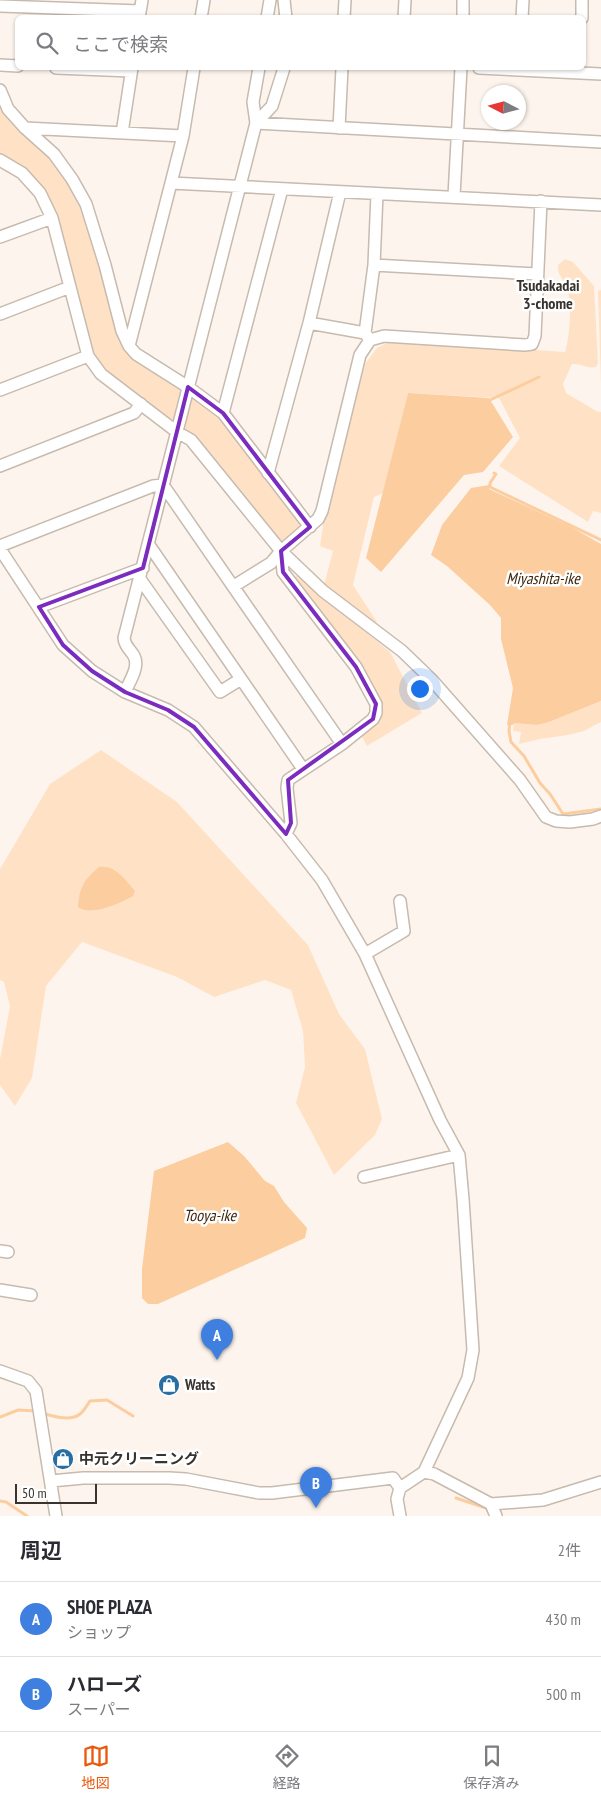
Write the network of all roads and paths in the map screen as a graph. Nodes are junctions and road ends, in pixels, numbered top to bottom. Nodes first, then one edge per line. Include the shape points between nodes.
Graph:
1 (204, 0) edge
2 (270, 0) edge
3 (284, 0) edge
4 (345, 0) edge
5 (405, 0) edge
6 (464, 0) edge
7 (522, 0) edge
8 (582, 0) edge
9 (0, 6) edge
10 (140, 10) edge
11 (202, 15) edge
12 (268, 15) edge
13 (286, 15) edge
14 (344, 15) edge
15 (404, 15) edge
16 (463, 15) edge
17 (522, 15) edge
18 (582, 15) edge
19 (0, 65) edge
20 (15, 66) edge
21 (132, 70) edge
22 (194, 70) edge
23 (259, 70) edge
24 (283, 70) edge
25 (342, 70) edge
26 (460, 70) edge
27 (579, 70) edge
28 (601, 74) edge
29 (0, 90) edge
30 (256, 123) junction
31 (25, 128) junction
32 (338, 128) junction
33 (122, 133) junction
34 (458, 134) junction
35 (183, 136) junction
36 (601, 142) edge
37 (0, 160) edge
38 (171, 184) junction
39 (241, 187) junction
40 (282, 189) junction
41 (340, 192) junction
42 (377, 194) junction
43 (454, 196) junction
44 (541, 201) junction
45 (601, 205) edge
46 (52, 218) junction
47 (0, 238) edge
48 (374, 265) junction
49 (537, 274) junction
50 (70, 287) junction
51 (0, 314) edge
52 (309, 324) junction
53 (367, 336) junction
54 (129, 346) junction
55 (88, 356) junction
56 (188, 386) junction
57 (0, 390) edge
58 (141, 404) junction
59 (223, 413) junction
60 (178, 432) junction
61 (0, 466) edge
62 (268, 473) junction
63 (164, 485) junction
64 (310, 527) junction
65 (149, 545) junction
66 (0, 547) edge
67 (281, 551) junction
68 (141, 574) junction
69 (234, 586) junction
70 (39, 606) junction
71 (240, 679) junction
72 (125, 692) junction
73 (342, 744) junction
74 (303, 769) junction
75 (601, 816) edge
76 (286, 834) junction
77 (400, 901) dead end
78 (365, 954) junction
79 (459, 1155) junction
80 (364, 1177) dead end
81 (0, 1290) edge
82 (31, 1295) dead end
83 (0, 1371) edge
84 (424, 1472) junction
85 (51, 1481) junction
86 (601, 1482) edge
87 (400, 1488) junction
88 (490, 1504) junction
89 (56, 1516) edge
90 (400, 1516) edge
91 (496, 1516) edge

1 - 11 street
2 - 12 street
3 - 13 street
4 - 14 street
5 - 15 street
6 - 16 street
7 - 17 street
8 - 18 street
9 - 10 street
19 - 20 street
21 - 33 street
22 - 35 street
23 - 30 street via 253,102
24 - 30 street via 272,106
25 - 32 street
26 - 34 street
27 - 28 street
29 - 31 street via 8,109
30 - 32 street
30 - 39 street
31 - 33 street
31 - 54 street via 54,154 86,204 122,332
32 - 34 street
33 - 35 street
34 - 36 street
34 - 43 street
35 - 38 street
37 - 46 street via 22,173 40,193
38 - 39 street
38 - 54 street
39 - 40 street
39 - 56 street
40 - 41 street
40 - 59 street
41 - 42 street
41 - 52 street
42 - 43 street
42 - 48 street
43 - 44 street
44 - 45 street
44 - 49 street
46 - 47 street
46 - 50 street
48 - 49 street
48 - 53 street
49 - 53 street via 532,344
50 - 51 street
50 - 55 street
52 - 53 street
52 - 62 street
53 - 64 street via 322,511
54 - 56 street via 136,354
55 - 57 street
55 - 58 street via 101,374
56 - 59 street
56 - 60 street
58 - 60 street
58 - 61 street via 134,413
59 - 62 street
60 - 63 street
60 - 67 street via 191,440
62 - 64 street
63 - 65 street
63 - 66 street via 153,486
63 - 69 street
64 - 67 street
65 - 68 street
65 - 71 street
66 - 70 street
67 - 69 street via 272,563
67 - 73 street via 283,572 356,667 376,704 374,719
67 - 75 street via 322,591 402,651 431,680 520,780 546,817 570,822
68 - 70 street
68 - 71 street via 220,692
68 - 72 street via 124,638 136,665
69 - 73 street
70 - 72 street via 64,645 92,671
71 - 74 street
72 - 76 street via 168,710 194,727
73 - 74 street
74 - 76 street via 288,780 291,823
76 - 78 street via 322,880
77 - 78 street via 404,931
78 - 79 street
79 - 80 street
79 - 84 street via 473,1350 468,1378
81 - 82 street
83 - 85 street via 28,1381 36,1392
84 - 87 street
84 - 88 street via 434,1474
85 - 87 street via 169,1478 272,1493 392,1478
85 - 89 street
86 - 88 street via 543,1500
87 - 90 street via 397,1499
88 - 91 street

